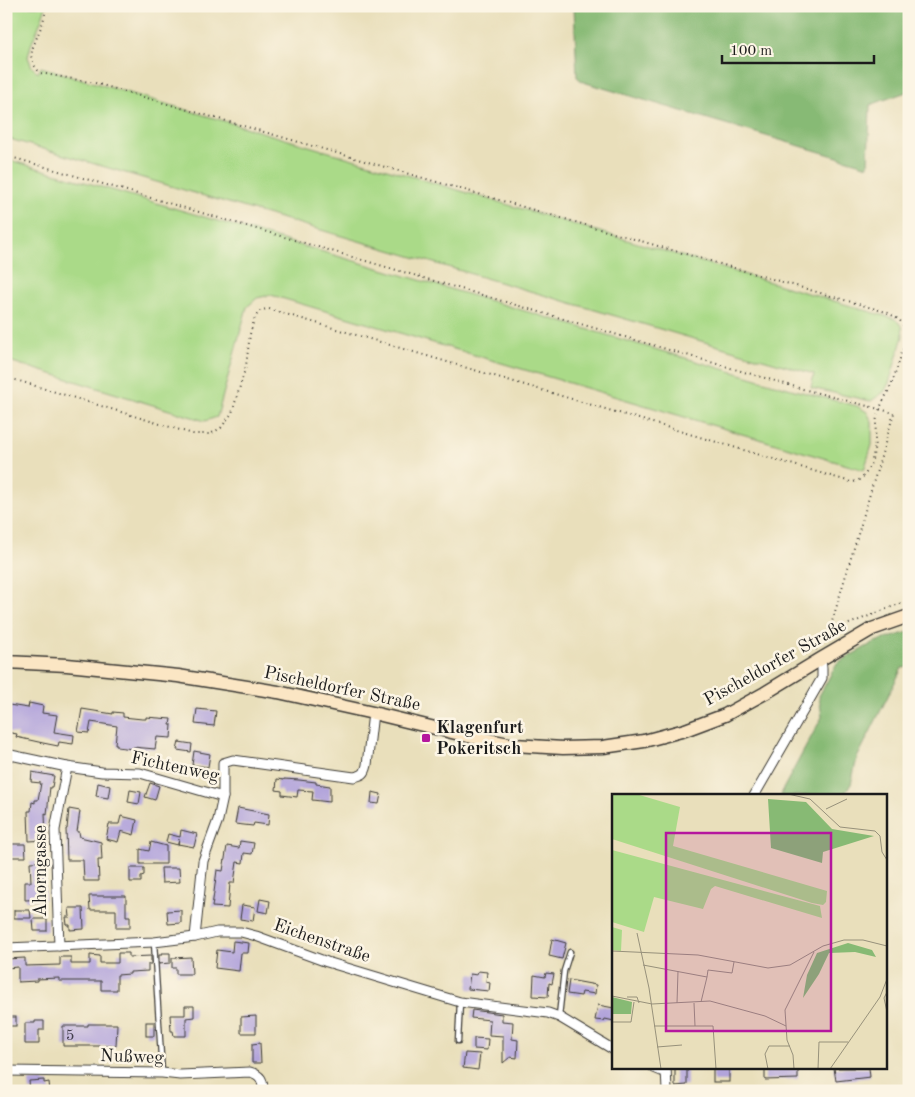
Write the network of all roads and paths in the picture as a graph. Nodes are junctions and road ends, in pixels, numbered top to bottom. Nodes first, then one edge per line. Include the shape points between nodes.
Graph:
1 (48, 6) edge
2 (6, 156) edge
3 (6, 377) edge
4 (880, 409) junction
5 (909, 600) edge
6 (909, 616) edge
7 (829, 632) junction
8 (821, 659) junction
9 (6, 662) edge
10 (373, 713) junction
11 (6, 754) edge
12 (67, 767) junction
13 (755, 794) edge
14 (223, 797) junction
15 (195, 937) junction
16 (154, 942) junction
17 (59, 946) junction
18 (6, 948) edge
19 (570, 952) dead end
20 (460, 1002) junction
21 (559, 1018) junction
22 (458, 1041) dead end
23 (612, 1049) edge
24 (6, 1071) edge
25 (666, 1071) edge
26 (162, 1073) junction
27 (263, 1091) edge
28 (667, 1091) edge

1 - 4 path via 31,56 40,72 95,83 895,316 902,322 906,340
2 - 4 path
3 - 4 path via 193,434 210,434 221,428 232,413 246,366 255,318 260,310 269,310 850,482 864,476 869,468
4 - 7 path via 894,413
5 - 7 path
6 - 8 main road, Pischeldorfer Straße via 872,629
7 - 8 path via 816,645
8 - 10 main road, Pischeldorfer Straße via 725,715 644,741 603,746 514,745
8 - 13 street via 822,678
9 - 10 main road, Pischeldorfer Straße via 178,676 278,692
10 - 14 street, Fichtenweg via 366,771 362,776 232,760 223,763
11 - 12 street, Fichtenweg
12 - 14 street, Fichtenweg via 140,773
12 - 17 street, Ahorngasse via 55,830
14 - 15 street via 203,861
15 - 16 street, Eichenstraße
15 - 20 street, Eichenstraße via 216,932 241,932
16 - 17 street, Eichenstraße
16 - 26 lane
17 - 18 street, Eichenstraße
19 - 21 lane via 564,971
20 - 21 street, Eichenstraße via 548,1013
20 - 22 lane
21 - 23 street, Eichenstraße
24 - 26 street, Nußweg
25 - 28 street
26 - 27 street, Nußweg via 250,1072 261,1078

